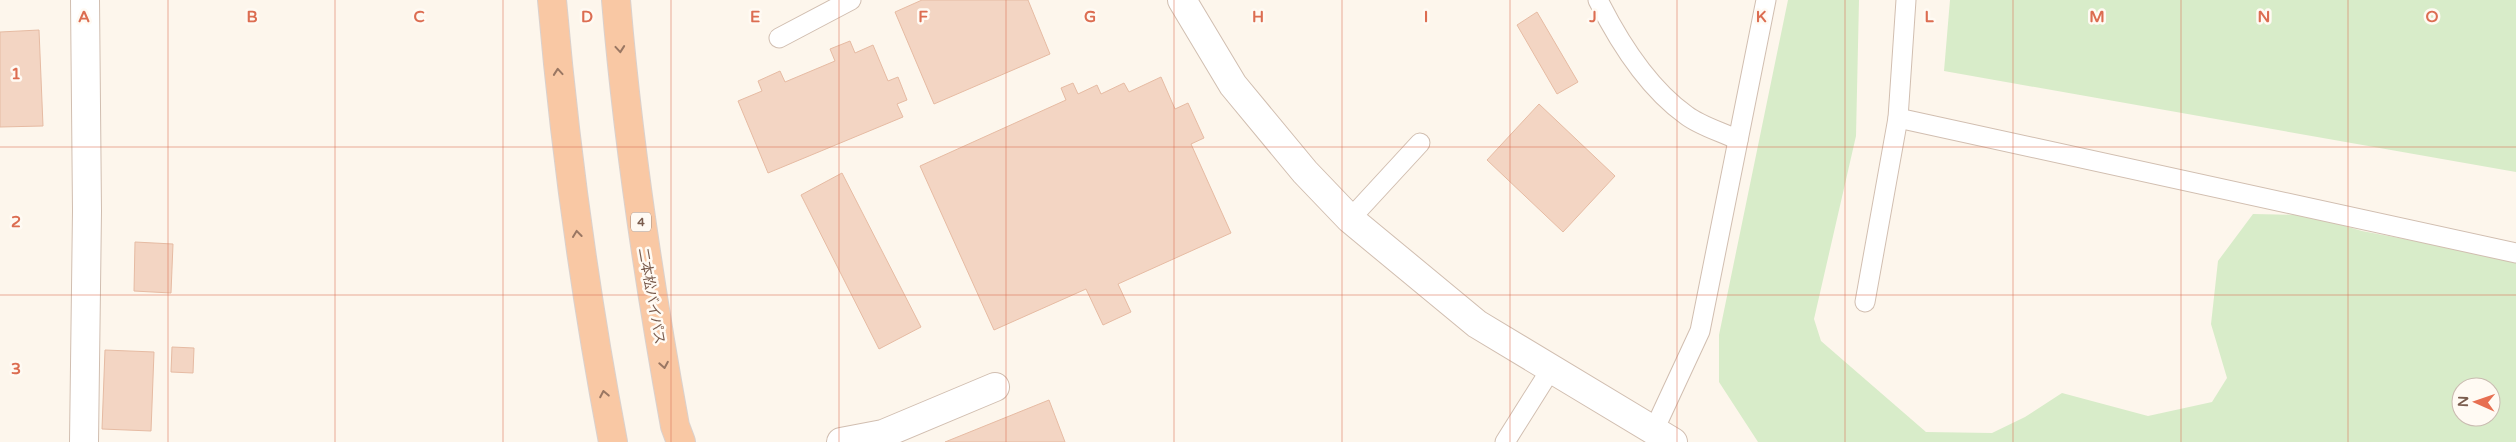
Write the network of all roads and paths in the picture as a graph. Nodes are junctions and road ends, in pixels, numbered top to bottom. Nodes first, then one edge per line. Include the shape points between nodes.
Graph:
1 (84, 0) edge
2 (552, 0) edge
3 (616, 0) edge
4 (851, 0) edge
5 (1182, 0) edge
6 (1598, 0) edge
7 (1766, 0) edge
8 (1906, 0) edge
9 (779, 38) dead end
10 (1898, 118) junction
11 (1738, 140) junction
12 (1420, 143) dead end
13 (1350, 218) junction
14 (2516, 253) edge
15 (1865, 302) dead end
16 (1551, 369) junction
17 (995, 387) dead end
18 (1658, 438) edge
19 (84, 442) edge
20 (613, 442) edge
21 (681, 442) edge
22 (841, 442) edge
23 (1505, 442) edge

1 - 19 street via 87,220
20 -> 2 highway via 580,257
3 -> 21 highway, 二本松バイパス / 4 via 624,100 648,275 675,426
4 - 9 lane
5 - 13 street via 1232,85 1305,172
6 - 11 lane via 1614,32 1649,80 1686,116
7 - 11 lane
8 - 10 lane
10 - 14 lane
10 - 15 lane
11 - 18 lane via 1700,331
12 - 13 lane
13 - 16 street via 1477,324
16 - 18 street
16 - 23 lane
17 - 22 street via 883,434

